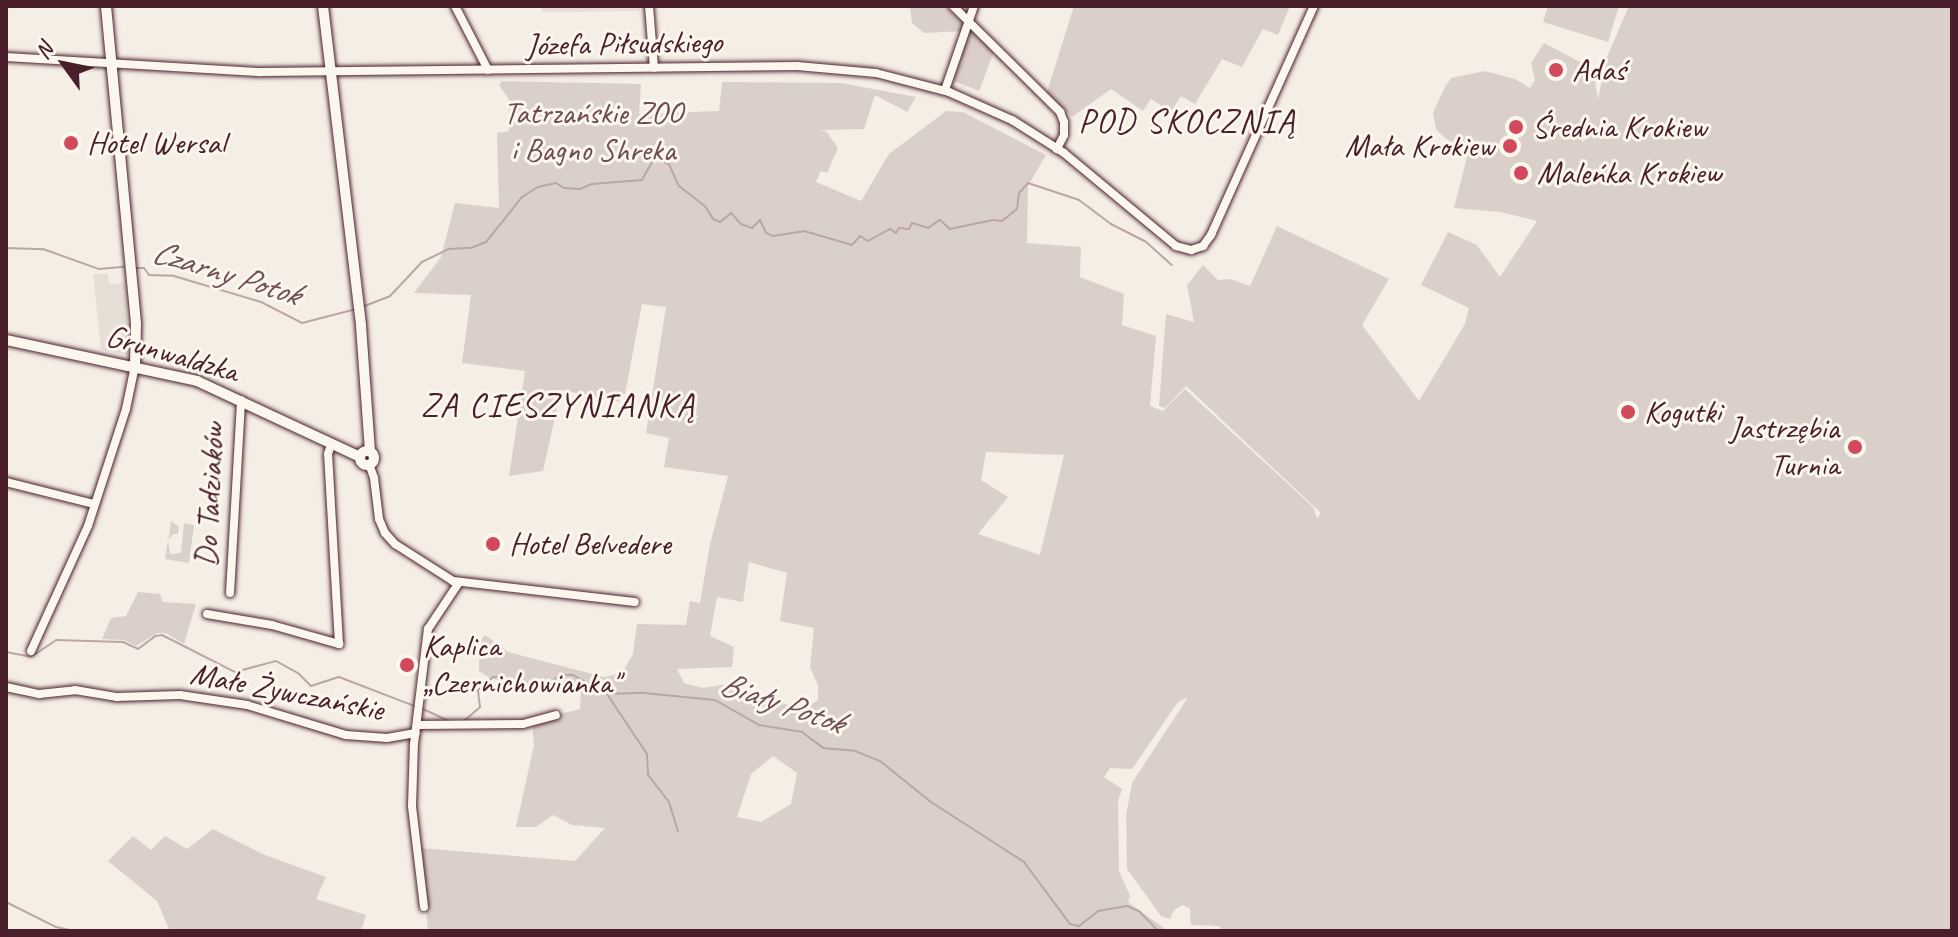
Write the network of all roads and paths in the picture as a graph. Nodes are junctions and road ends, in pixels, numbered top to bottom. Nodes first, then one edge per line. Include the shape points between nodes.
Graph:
1 (106, 6) edge
2 (323, 6) edge
3 (455, 6) edge
4 (649, 6) edge
5 (953, 6) edge
6 (974, 6) edge
7 (1314, 6) edge
8 (969, 22) junction
9 (6, 57) edge
10 (112, 62) junction
11 (654, 68) junction
12 (488, 70) junction
13 (332, 72) junction
14 (945, 90) junction
15 (1057, 149) junction
16 (6, 340) edge
17 (135, 366) junction
18 (241, 400) junction
19 (331, 445) junction
20 (366, 457) junction
21 (6, 482) edge
22 (94, 504) junction
23 (458, 584) junction
24 (230, 593) dead end
25 (635, 602) dead end
26 (207, 614) dead end
27 (31, 651) dead end
28 (6, 687) edge
29 (556, 715) dead end
30 (416, 729) junction
31 (424, 907) dead end

1 - 10 street
2 - 13 street
3 - 12 street
4 - 11 street
5 - 8 street
6 - 8 street
7 - 15 street, Józefa Piłsudskiego via 1203,246 1176,246
8 - 14 street
8 - 15 street via 1060,112 1064,135
9 - 10 street, Józefa Piłsudskiego
10 - 13 street, Józefa Piłsudskiego
10 - 17 street via 137,337
11 - 12 street, Józefa Piłsudskiego
11 - 14 street, Józefa Piłsudskiego via 833,67
12 - 13 street, Józefa Piłsudskiego
13 - 20 street via 359,308
14 - 15 street, Józefa Piłsudskiego via 1003,115
16 - 17 street, Grunwaldzka
17 - 18 street, Grunwaldzka via 189,379
17 - 22 street
18 - 19 street, Grunwaldzka
18 - 24 street, Do Tadziaków
19 - 20 street, Grunwaldzka
19 - 26 street via 339,644
20 - 23 street via 385,533
21 - 22 street
22 - 27 street
23 - 25 street
23 - 30 street via 428,629
28 - 30 street, Małe Żywczańskie via 39,694 75,690 117,697 180,695 247,705 346,735 387,738
29 - 30 street, Małe Żywczańskie via 523,724
30 - 31 street via 411,797

